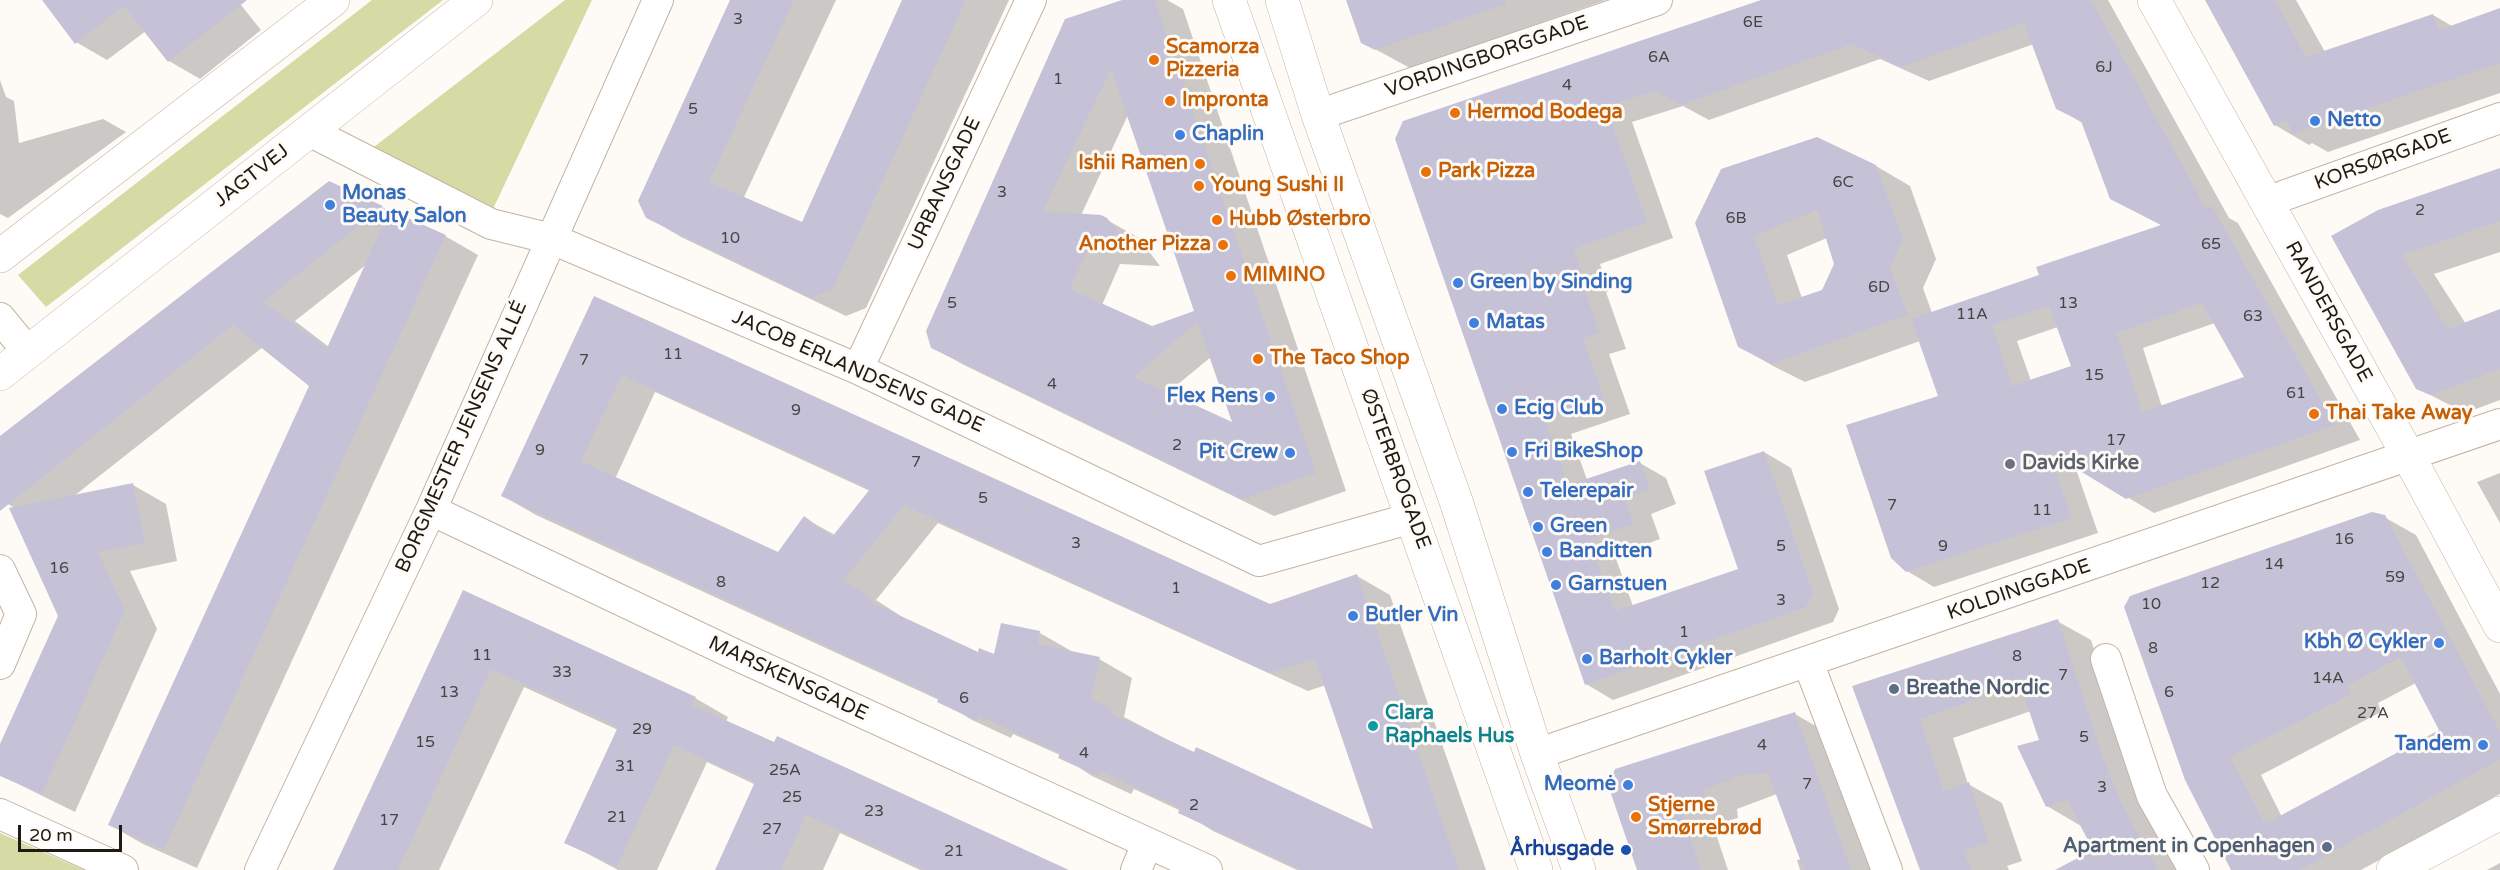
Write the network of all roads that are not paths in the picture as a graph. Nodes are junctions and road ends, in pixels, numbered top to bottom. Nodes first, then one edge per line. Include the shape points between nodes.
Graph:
1 (333, 0) edge
2 (476, 0) edge
3 (657, 0) edge
4 (1031, 0) edge
5 (1229, 0) edge
6 (1282, 0) edge
7 (1657, 0) edge
8 (2154, 0) edge
9 (1318, 115) junction
10 (2500, 118) edge
11 (1275, 130) junction
12 (309, 131) junction
13 (2266, 202) junction
14 (552, 239) junction
15 (0, 256) edge
16 (0, 318) edge
17 (28, 352) junction
18 (858, 369) junction
19 (0, 374) edge
20 (2500, 424) edge
21 (2409, 457) junction
22 (1456, 501) junction
23 (431, 510) junction
24 (1412, 518) junction
25 (0, 570) edge
26 (2500, 626) edge
27 (2106, 659) dead end
28 (1808, 662) junction
29 (0, 664) edge
30 (1537, 754) junction
31 (1498, 767) junction
32 (2500, 813) edge
33 (0, 814) edge
34 (1142, 857) edge
35 (123, 870) edge
36 (260, 870) edge
37 (1207, 870) edge
38 (1536, 870) edge
39 (1579, 870) edge
40 (1887, 870) edge
41 (2194, 870) edge
42 (2393, 870) edge

1 - 15 street
2 - 12 street, JAGTVEJ
3 - 14 street, BORGMESTER JENSENS ALLÉ
4 - 18 street, URBANSGADE
5 - 11 street, ØSTERBROGADE
6 - 9 street
7 - 9 street, VORDINGBORGGADE
8 - 13 street, RANDERSGADE
9 - 11 street
9 - 22 street
10 - 13 street, KORSØRGADE
11 - 24 street, ØSTERBROGADE
12 - 14 street, JACOB ERLANDSENS GADE via 491,224
12 - 17 street, JAGTVEJ
13 - 21 street, RANDERSGADE
14 - 18 street, JACOB ERLANDSENS GADE
14 - 23 street, BORGMESTER JENSENS ALLÉ
16 - 17 street
17 - 19 street, JAGTVEJ
18 - 24 street, JACOB ERLANDSENS GADE via 1259,561
20 - 21 street, KOLDINGGADE
21 - 26 street, RANDERSGADE
21 - 28 street, KOLDINGGADE
22 - 24 street
22 - 30 street
23 - 34 street, MARSKENSGADE via 746,659
23 - 36 street, BORGMESTER JENSENS ALLÉ
24 - 31 street, ØSTERBROGADE
25 - 29 street via 21,614
27 - 41 street via 2152,796
28 - 30 street, KOLDINGGADE
28 - 40 street
30 - 31 street
30 - 39 street
31 - 38 street, ØSTERBROGADE
32 - 42 street
33 - 35 street
34 - 37 street, MARSKENSGADE

